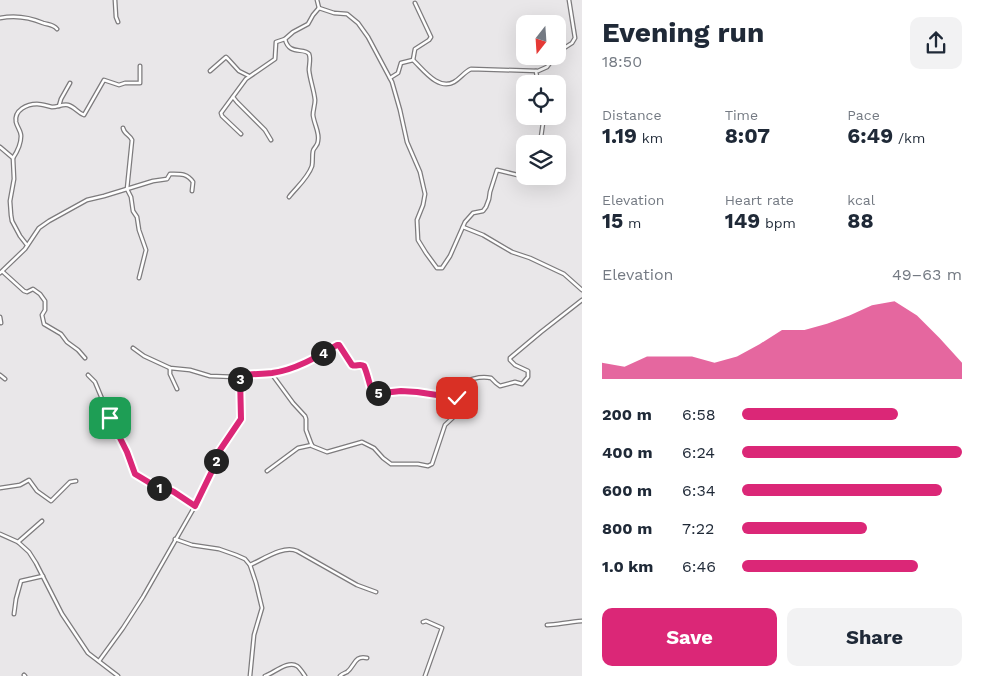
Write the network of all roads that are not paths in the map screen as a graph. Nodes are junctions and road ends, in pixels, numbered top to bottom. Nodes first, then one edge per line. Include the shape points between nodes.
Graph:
1 (115, 0) edge
2 (317, 0) edge
3 (569, 0) edge
4 (415, 3) dead end
5 (319, 8) junction
6 (0, 18) edge
7 (118, 22) dead end
8 (58, 29) dead end
9 (285, 39) junction
10 (566, 47) edge
11 (413, 60) junction
12 (548, 65) edge
13 (140, 66) dead end
14 (210, 71) dead end
15 (536, 71) junction
16 (537, 75) edge
17 (249, 76) junction
18 (390, 78) junction
19 (70, 83) dead end
20 (233, 97) junction
21 (59, 106) junction
22 (123, 128) dead end
23 (241, 134) dead end
24 (271, 140) dead end
25 (0, 147) edge
26 (13, 158) junction
27 (516, 174) edge
28 (127, 189) junction
29 (192, 191) dead end
30 (289, 197) dead end
31 (463, 227) junction
32 (27, 245) junction
33 (1, 272) edge
34 (139, 278) dead end
35 (582, 290) edge
36 (582, 300) edge
37 (0, 317) edge
38 (1, 323) edge
39 (133, 348) dead end
40 (85, 358) dead end
41 (170, 368) junction
42 (272, 373) junction
43 (0, 375) edge
44 (88, 375) dead end
45 (240, 376) junction
46 (5, 380) dead end
47 (177, 389) dead end
48 (457, 401) junction
49 (312, 445) junction
50 (267, 471) dead end
51 (76, 482) dead end
52 (0, 488) edge
53 (195, 506) junction
54 (42, 521) dead end
55 (0, 534) edge
56 (175, 539) junction
57 (18, 542) junction
58 (250, 565) junction
59 (43, 576) junction
60 (376, 592) dead end
61 (14, 614) dead end
62 (582, 621) edge
63 (422, 622) dead end
64 (547, 625) dead end
65 (367, 658) dead end
66 (99, 662) junction
67 (118, 676) edge
68 (250, 676) edge
69 (265, 676) edge
70 (305, 676) edge
71 (340, 676) edge
72 (425, 676) edge

1 - 7 street
2 - 5 street
3 - 10 street via 574,38
4 - 11 street via 431,37 416,48
5 - 9 street via 310,22
5 - 18 street via 347,14 356,22
6 - 8 street via 17,16
9 - 17 street via 275,42 275,58
9 - 30 street via 292,49 304,51 309,56 315,100 314,119 319,139 310,170
11 - 15 street via 434,80 445,83 454,82 471,69
11 - 18 street via 402,62 398,73
12 - 15 street
13 - 21 street via 140,83 119,84 104,80 85,114 71,106
14 - 17 street via 226,57 239,71
15 - 16 street
17 - 20 street
18 - 31 street via 424,190 424,201 416,223 418,240 437,268 443,267 450,256
19 - 21 street
20 - 23 street via 221,115
20 - 24 street
21 - 26 street via 37,104 19,111 16,122 21,140
22 - 28 street via 132,140
25 - 26 street
26 - 32 street via 11,218
27 - 31 street via 497,170 486,207 471,214
28 - 29 street via 167,179 170,174 181,174 192,180
28 - 32 street via 87,200 43,224
28 - 34 street via 146,250
31 - 35 street via 564,274
32 - 33 street
33 - 40 street via 24,291 33,289 40,294 46,308 42,315 44,324 61,334
36 - 48 street via 510,358 512,363 528,371 524,383 500,386 490,377 468,380 458,386
37 - 38 street
39 - 41 street
41 - 45 street via 210,376
41 - 47 street
42 - 45 street
42 - 48 street via 298,366 339,345 352,365 364,366 373,394 417,392
42 - 49 street via 305,416
43 - 46 street
44 - 53 street via 95,382 134,473
45 - 53 street via 241,419 220,450
48 - 49 street via 461,410 445,425 429,466 391,464 362,442 327,452
49 - 50 street via 298,448
51 - 52 street via 70,482 51,501 29,480
53 - 56 street
54 - 57 street
55 - 57 street
56 - 58 street via 219,549 245,559
56 - 66 street via 139,604
57 - 59 street via 29,552
58 - 60 street via 292,549
58 - 68 street via 262,608 254,635
59 - 61 street via 21,581
59 - 66 street via 66,621 88,653
62 - 64 street
63 - 72 street via 442,628
65 - 71 street via 357,660
66 - 67 street
69 - 70 street via 292,664

